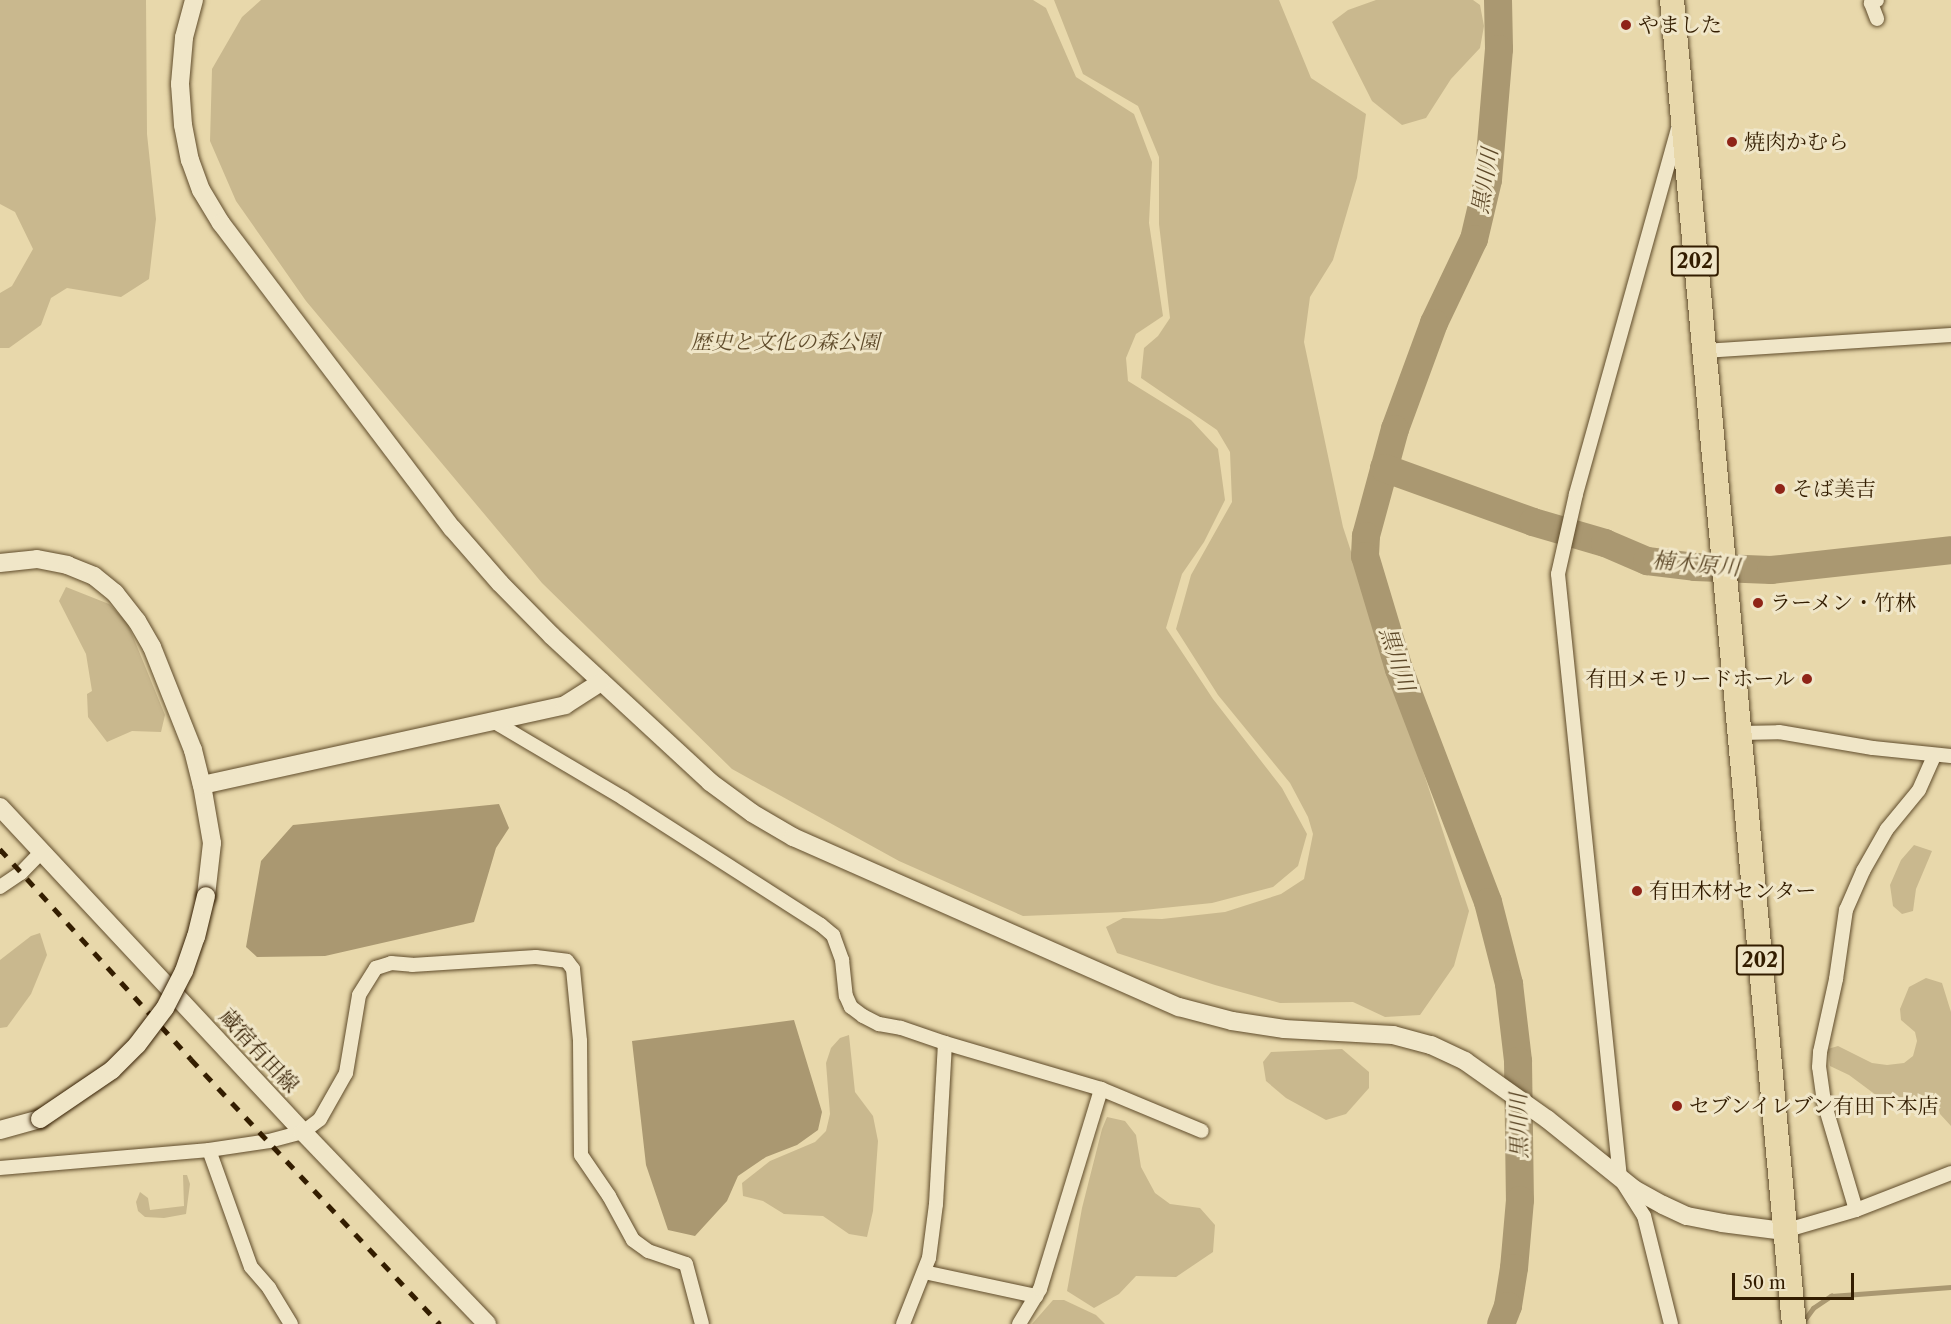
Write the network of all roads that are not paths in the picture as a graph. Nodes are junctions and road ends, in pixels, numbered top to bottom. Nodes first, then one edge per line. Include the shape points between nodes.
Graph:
1 (194, 0) edge
2 (1672, 0) edge
3 (1877, 0) edge
4 (1878, 19) dead end
5 (1682, 114) junction
6 (1951, 335) edge
7 (1703, 351) junction
8 (0, 563) edge
9 (601, 682) junction
10 (493, 721) junction
11 (1740, 733) junction
12 (1934, 756) junction
13 (1951, 756) edge
14 (202, 785) junction
15 (0, 807) edge
16 (41, 852) junction
17 (0, 887) edge
18 (945, 1043) junction
19 (1101, 1089) junction
20 (0, 1130) edge
21 (1202, 1131) dead end
22 (303, 1132) junction
23 (209, 1150) junction
24 (0, 1168) edge
25 (1951, 1173) edge
26 (1620, 1178) junction
27 (1856, 1210) junction
28 (1784, 1230) junction
29 (924, 1272) junction
30 (1036, 1296) junction
31 (291, 1324) edge
32 (487, 1324) edge
33 (702, 1324) edge
34 (903, 1324) edge
35 (1019, 1324) edge
36 (1671, 1324) edge
37 (1794, 1324) edge

1 - 9 street via 184,38 180,84 190,160 201,190 244,256 452,528 500,583
2 - 5 highway, 202
3 - 4 street via 1871,3
5 - 7 highway, 202
5 - 26 street via 1576,494 1558,574
6 - 7 street
7 - 11 highway, 202
8 - 14 street via 37,559 67,565 94,576 115,593 152,647 193,750
9 - 10 street via 565,705
9 - 26 street via 710,782 793,837 1179,1007 1232,1022 1393,1035 1431,1045 1466,1061 1502,1086
10 - 14 street
10 - 18 street via 623,798 821,925 833,935 851,1007 863,1016
11 - 12 street via 1779,732
11 - 28 highway, 202
12 - 13 street
12 - 27 street via 1919,790 1887,829 1846,910 1820,1052 1824,1101
14 - 20 street, bridge via 212,843 206,896 184,971 165,1008 137,1045 103,1077 40,1119
15 - 16 street, 蔵宿有田線
16 - 17 street
16 - 22 street, 蔵宿有田線
18 - 19 street
18 - 29 street via 936,1204
19 - 21 street
19 - 30 street
22 - 23 street
22 - 32 street, 蔵宿有田線
22 - 33 street via 321,1119 346,1073 359,995 376,968 391,963 536,957 567,961 573,969 580,1041 581,1155 633,1240 648,1251 686,1264
23 - 24 street
23 - 31 street via 251,1267
25 - 27 street
26 - 28 street via 1688,1216
26 - 36 street via 1644,1216
27 - 28 street
28 - 37 highway, 202
29 - 30 street
29 - 34 street
30 - 35 street

